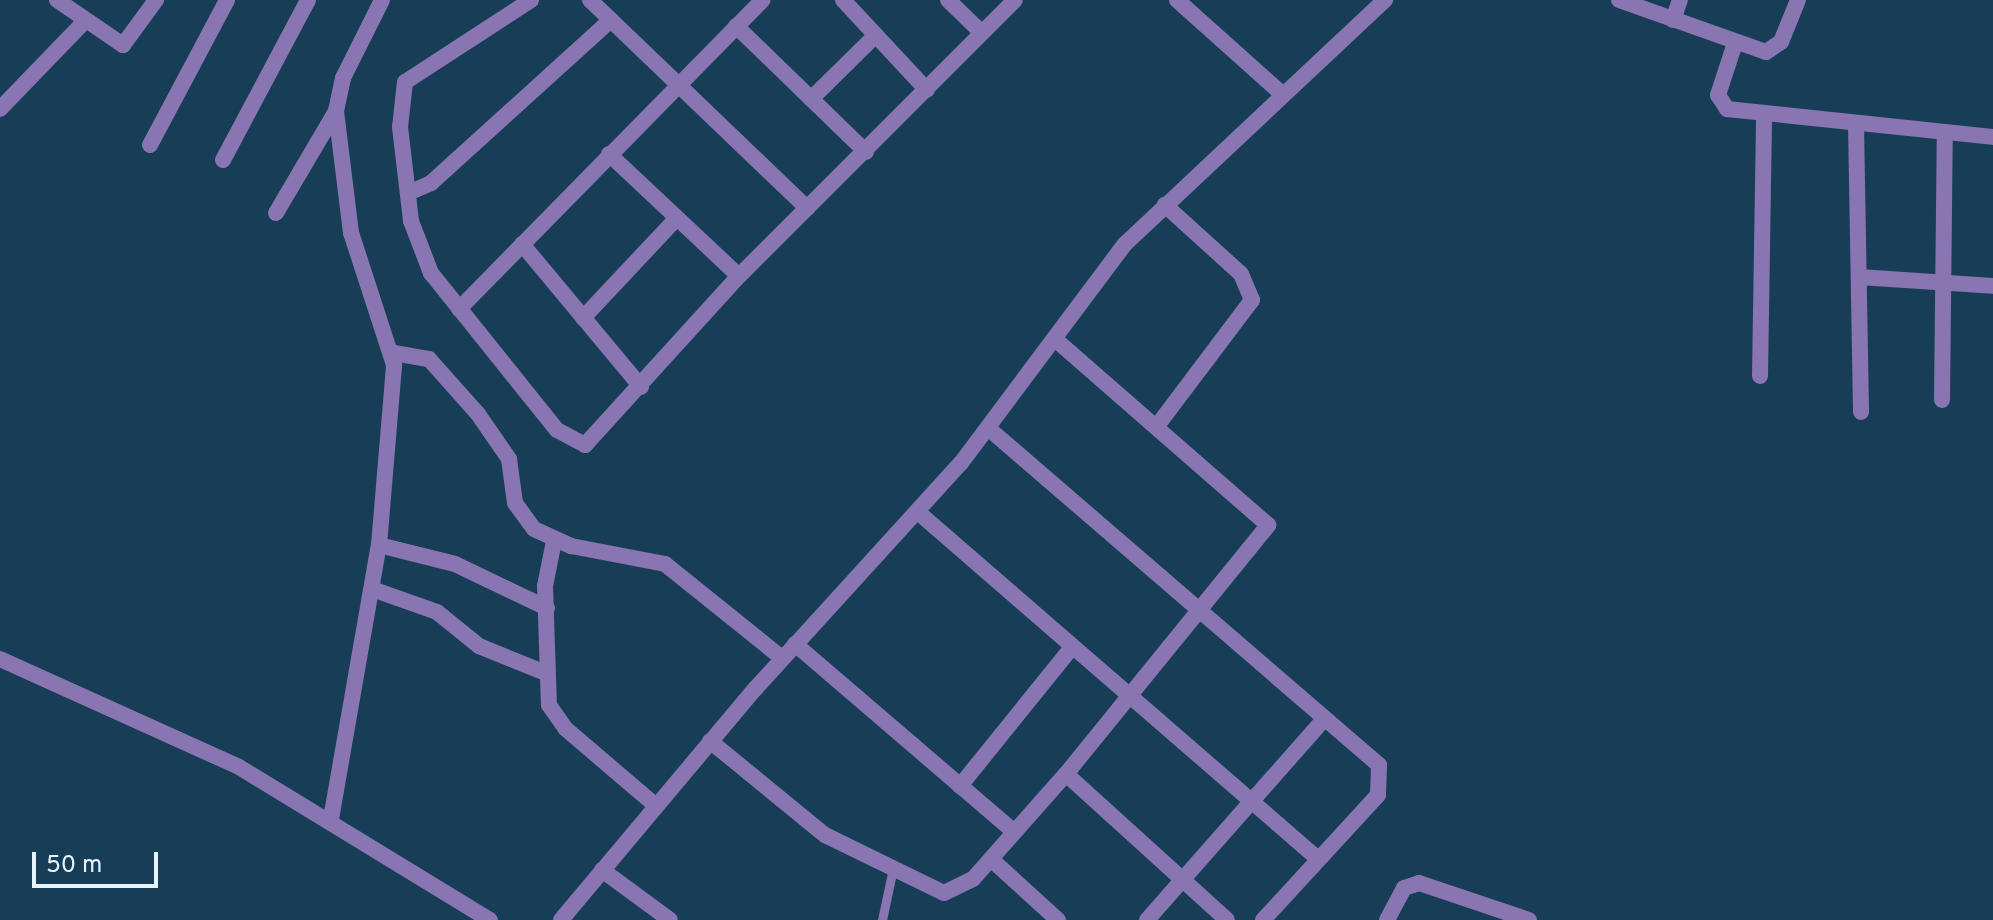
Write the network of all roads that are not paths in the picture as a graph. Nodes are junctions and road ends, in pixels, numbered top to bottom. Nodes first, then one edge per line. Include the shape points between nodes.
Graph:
1 (57, 0) edge
2 (156, 0) edge
3 (227, 0) edge
4 (308, 0) edge
5 (382, 0) edge
6 (531, 0) edge
7 (590, 0) edge
8 (763, 0) edge
9 (843, 0) edge
10 (948, 0) edge
11 (1015, 0) edge
12 (1177, 0) edge
13 (1385, 0) edge
14 (1619, 0) edge
15 (1680, 0) edge
16 (1798, 0) edge
17 (611, 20) junction
18 (1673, 20) junction
19 (85, 21) junction
20 (736, 26) junction
21 (982, 33) junction
22 (876, 35) junction
23 (1735, 43) junction
24 (677, 84) junction
25 (927, 90) junction
26 (1280, 92) junction
27 (811, 99) junction
28 (0, 109) edge
29 (336, 111) junction
30 (1764, 116) junction
31 (1856, 124) junction
32 (1945, 132) junction
33 (1993, 137) edge
34 (150, 145) dead end
35 (866, 152) junction
36 (609, 154) junction
37 (223, 160) dead end
38 (408, 193) junction
39 (1165, 205) junction
40 (807, 208) junction
41 (276, 213) dead end
42 (677, 218) junction
43 (522, 244) junction
44 (739, 276) junction
45 (1859, 277) junction
46 (1942, 282) junction
47 (1993, 286) edge
48 (459, 309) junction
49 (583, 318) junction
50 (1056, 340) junction
51 (394, 353) junction
52 (1760, 376) dead end
53 (641, 387) junction
54 (1942, 400) dead end
55 (1861, 412) dead end
56 (1157, 426) junction
57 (988, 428) junction
58 (919, 513) junction
59 (554, 541) junction
60 (379, 545) junction
61 (372, 589) junction
62 (547, 608) junction
63 (1200, 611) junction
64 (795, 644) junction
65 (1072, 647) junction
66 (782, 658) junction
67 (0, 659) edge
68 (543, 672) junction
69 (1128, 694) junction
70 (1324, 719) junction
71 (710, 741) junction
72 (1066, 774) junction
73 (960, 786) junction
74 (1251, 798) junction
75 (655, 805) junction
76 (331, 819) junction
77 (1014, 832) junction
78 (1317, 858) junction
79 (992, 860) junction
80 (602, 870) junction
81 (892, 873) junction
82 (1181, 880) junction
83 (490, 920) edge
84 (561, 920) edge
85 (670, 920) edge
86 (882, 920) edge
87 (1058, 920) edge
88 (1147, 920) edge
89 (1227, 920) edge
90 (1263, 920) edge
91 (1387, 920) edge
92 (1529, 920) edge

1 - 19 street
2 - 19 street via 123,45
3 - 34 street
4 - 37 street
5 - 29 street via 343,78
6 - 38 street via 405,82 400,127
7 - 17 street
8 - 20 street
9 - 22 street
10 - 21 street
11 - 21 street
12 - 26 street
13 - 26 street
14 - 18 street
15 - 18 street
16 - 23 street via 1774,50
17 - 24 street
17 - 38 street via 431,183
18 - 23 street
19 - 28 street
20 - 24 street
20 - 27 street
21 - 25 street
22 - 25 street
22 - 27 street
23 - 30 street via 1721,103
24 - 36 street
24 - 40 street
25 - 35 street
26 - 39 street
27 - 35 street
29 - 41 street
29 - 51 street via 351,233
30 - 31 street
30 - 52 street
31 - 32 street
31 - 45 street
32 - 33 street
32 - 46 street
35 - 40 street
36 - 42 street
36 - 43 street
38 - 48 street via 416,247
39 - 50 street via 1097,277
39 - 56 street via 1241,274 1252,300
40 - 44 street
42 - 44 street
42 - 49 street
43 - 48 street
43 - 49 street
44 - 53 street
45 - 46 street
45 - 55 street
46 - 47 street
46 - 54 street
48 - 53 street via 571,443 597,439
49 - 53 street
50 - 56 street
50 - 57 street
51 - 59 street via 440,368 509,459 521,515
51 - 60 street
56 - 63 street via 1268,525
57 - 58 street
57 - 63 street
58 - 64 street
58 - 65 street
59 - 62 street
59 - 66 street via 665,564
60 - 61 street
60 - 62 street via 455,564
61 - 68 street via 437,612 479,646
61 - 76 street
62 - 68 street
63 - 69 street
63 - 70 street
64 - 66 street
64 - 73 street
65 - 69 street
65 - 73 street
66 - 71 street
67 - 76 street via 101,700
68 - 75 street via 555,717
69 - 72 street
69 - 74 street
70 - 74 street
70 - 78 street via 1379,765 1383,785
71 - 75 street
71 - 81 street via 825,835
72 - 77 street
72 - 82 street
73 - 77 street
74 - 78 street
74 - 82 street
75 - 80 street
76 - 83 street
77 - 79 street
78 - 90 street
79 - 81 street via 944,893
79 - 87 street
80 - 84 street
80 - 85 street
81 - 86 lane
82 - 88 street
82 - 89 street
91 - 92 street via 1399,894 1419,883

